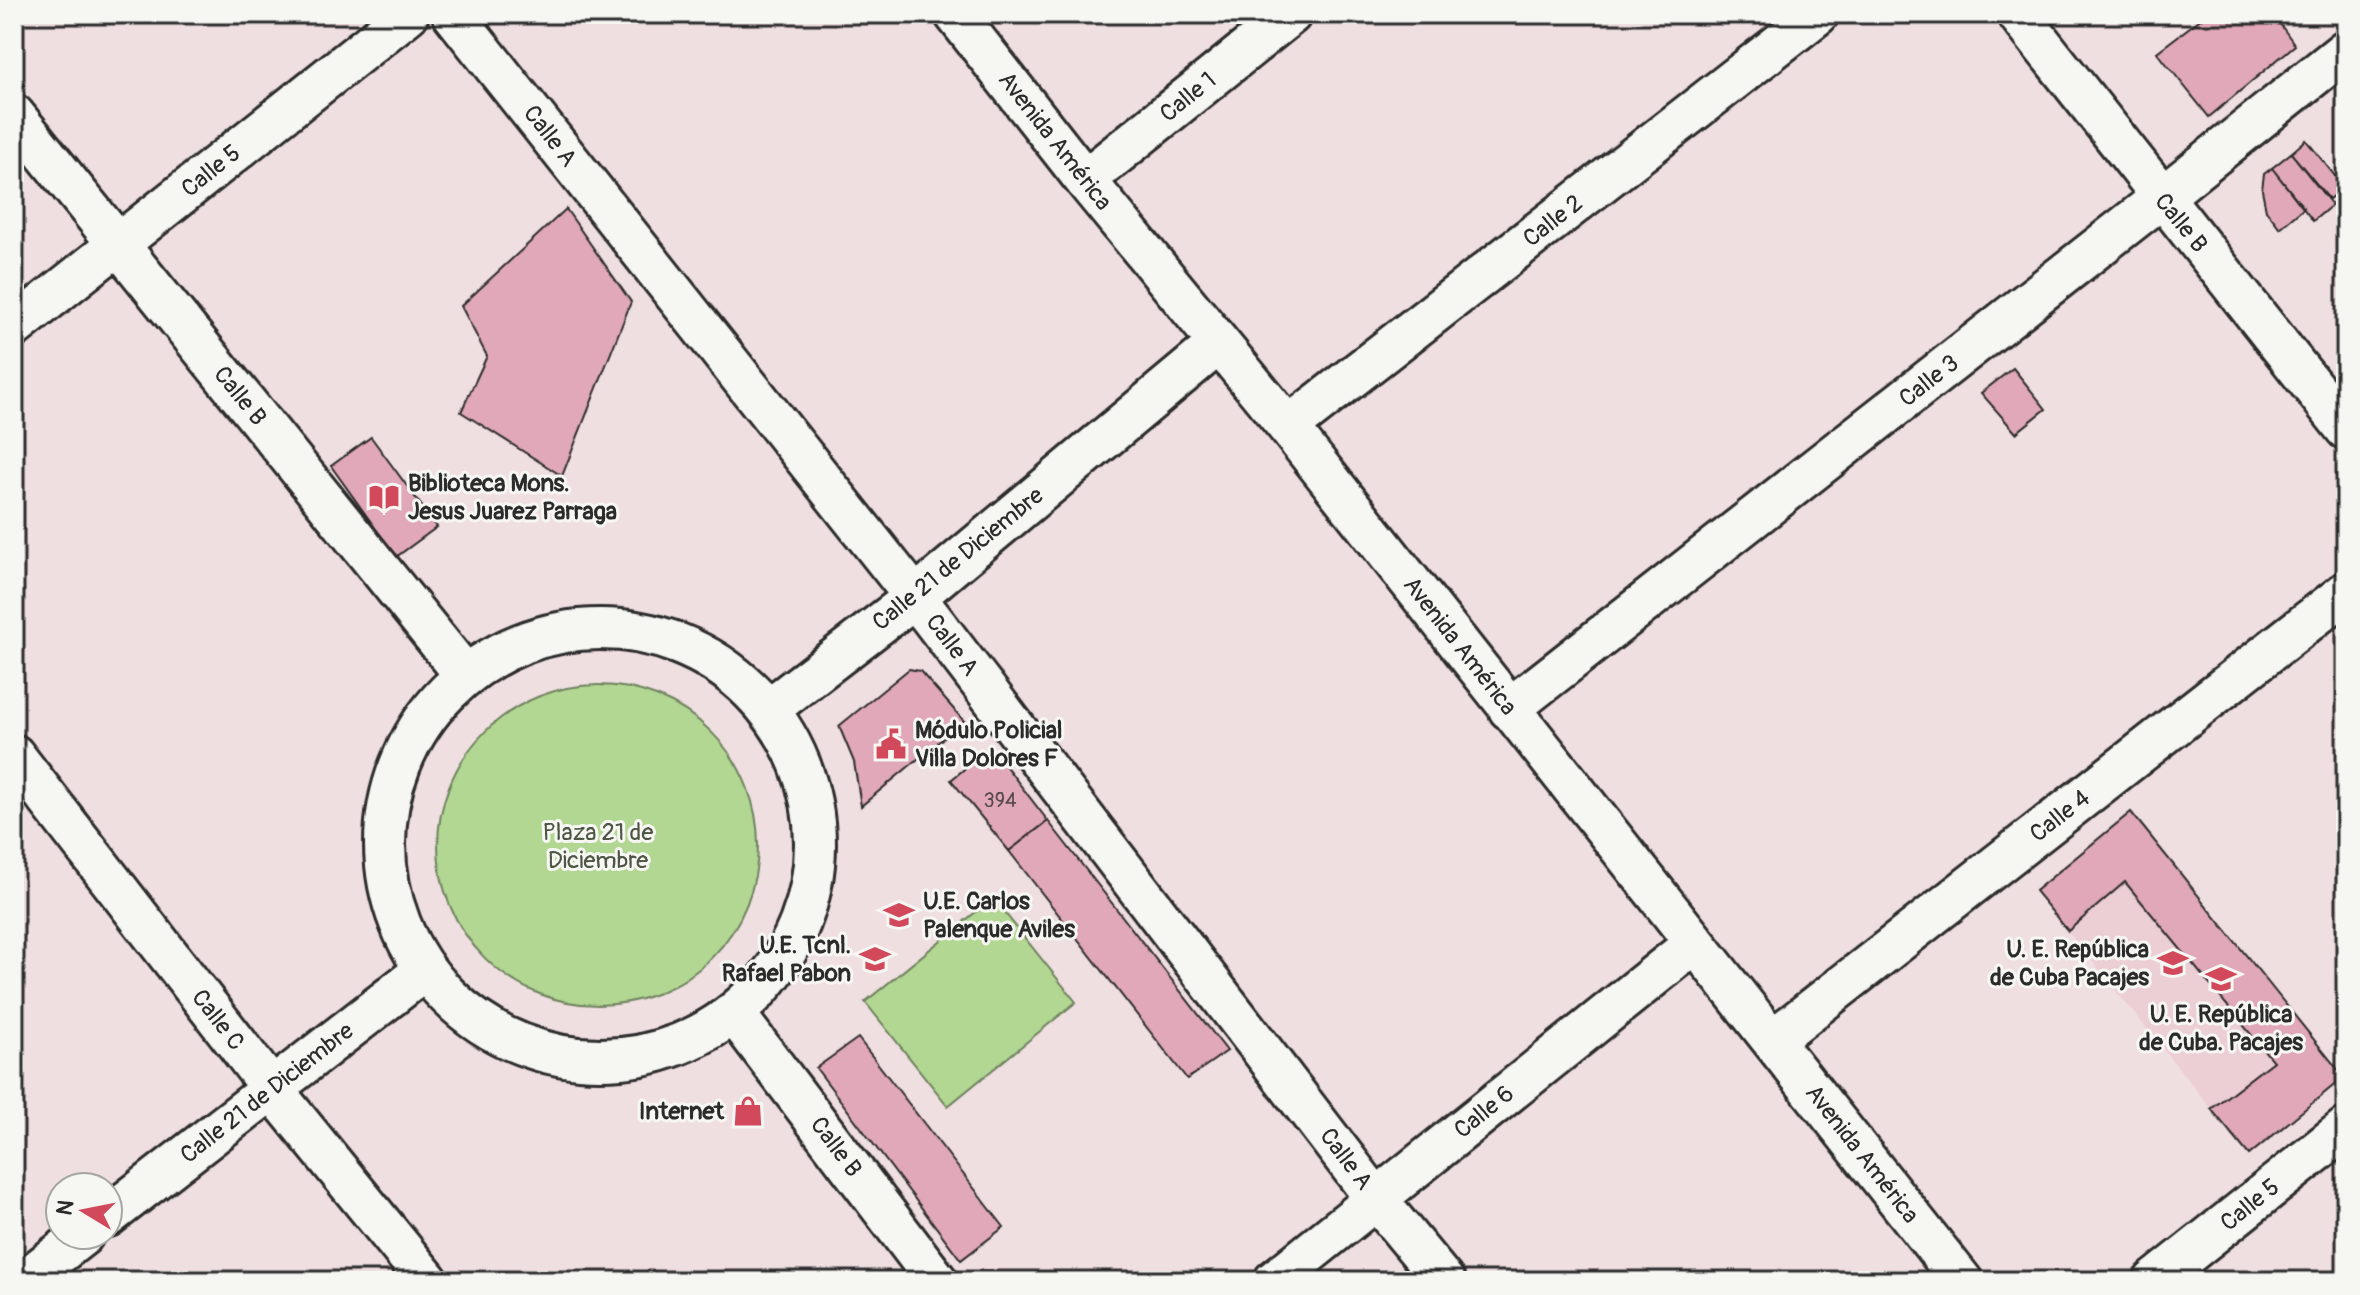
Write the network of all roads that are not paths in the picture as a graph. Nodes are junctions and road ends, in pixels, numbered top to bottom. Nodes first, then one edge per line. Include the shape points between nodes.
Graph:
1 (408, 14) edge
2 (453, 14) edge
3 (955, 14) edge
4 (1291, 14) edge
5 (1818, 14) edge
6 (2018, 14) edge
7 (2346, 50) edge
8 (14, 115) edge
9 (1085, 180) junction
10 (2161, 198) junction
11 (118, 245) junction
12 (14, 327) edge
13 (1218, 344) junction
14 (1288, 427) junction
15 (2346, 429) edge
16 (2346, 592) edge
17 (915, 597) junction
18 (466, 676) junction
19 (769, 709) junction
20 (1509, 709) junction
21 (14, 755) edge
22 (1695, 943) junction
23 (425, 970) junction
24 (734, 1013) junction
25 (1773, 1040) junction
26 (272, 1089) junction
27 (2346, 1128) edge
28 (1376, 1199) junction
29 (124, 1204) edge
30 (62, 1251) edge
31 (24, 1281) edge
32 (428, 1281) edge
33 (937, 1281) edge
34 (1274, 1281) edge
35 (1444, 1281) edge
36 (1962, 1281) edge
37 (2154, 1281) edge

1 - 11 street, Calle 5
2 - 17 street, Calle A
3 - 9 street, Avenida América
4 - 9 street, Calle 1
5 - 14 street, Calle 2
6 - 10 street, Calle B
7 - 10 street, Calle 3
8 - 11 street, Calle B
9 - 13 street, Avenida América
10 - 15 street, Calle B
10 - 20 street, Calle 3
11 - 12 street, Calle 5
11 - 18 street, Calle B
13 - 14 street, Avenida América
13 - 17 street, Calle 21 de Diciembre
14 - 20 street, Avenida América
16 - 25 street, Calle 4
17 - 19 street, Calle 21 de Diciembre
17 - 28 street, Calle A
18 - 19 street via 541,637 583,629 624,630 666,638 705,655
18 - 23 street via 418,730 390,797 386,869 407,939
19 - 24 street via 805,776 813,812 811,887 784,957
20 - 22 street, Avenida América
21 - 26 street, Calle C
22 - 25 street, Avenida América
22 - 28 street, Calle 6
23 - 24 street via 480,1024 551,1055 628,1059 702,1035
23 - 26 street, Calle 21 de Diciembre
24 - 33 street, Calle B
25 - 36 street, Avenida América
26 - 29 street, Calle 21 de Diciembre
26 - 32 street, Calle C
27 - 37 street, Calle 5
28 - 34 street, Calle 6
28 - 35 street, Calle A
30 - 31 street

